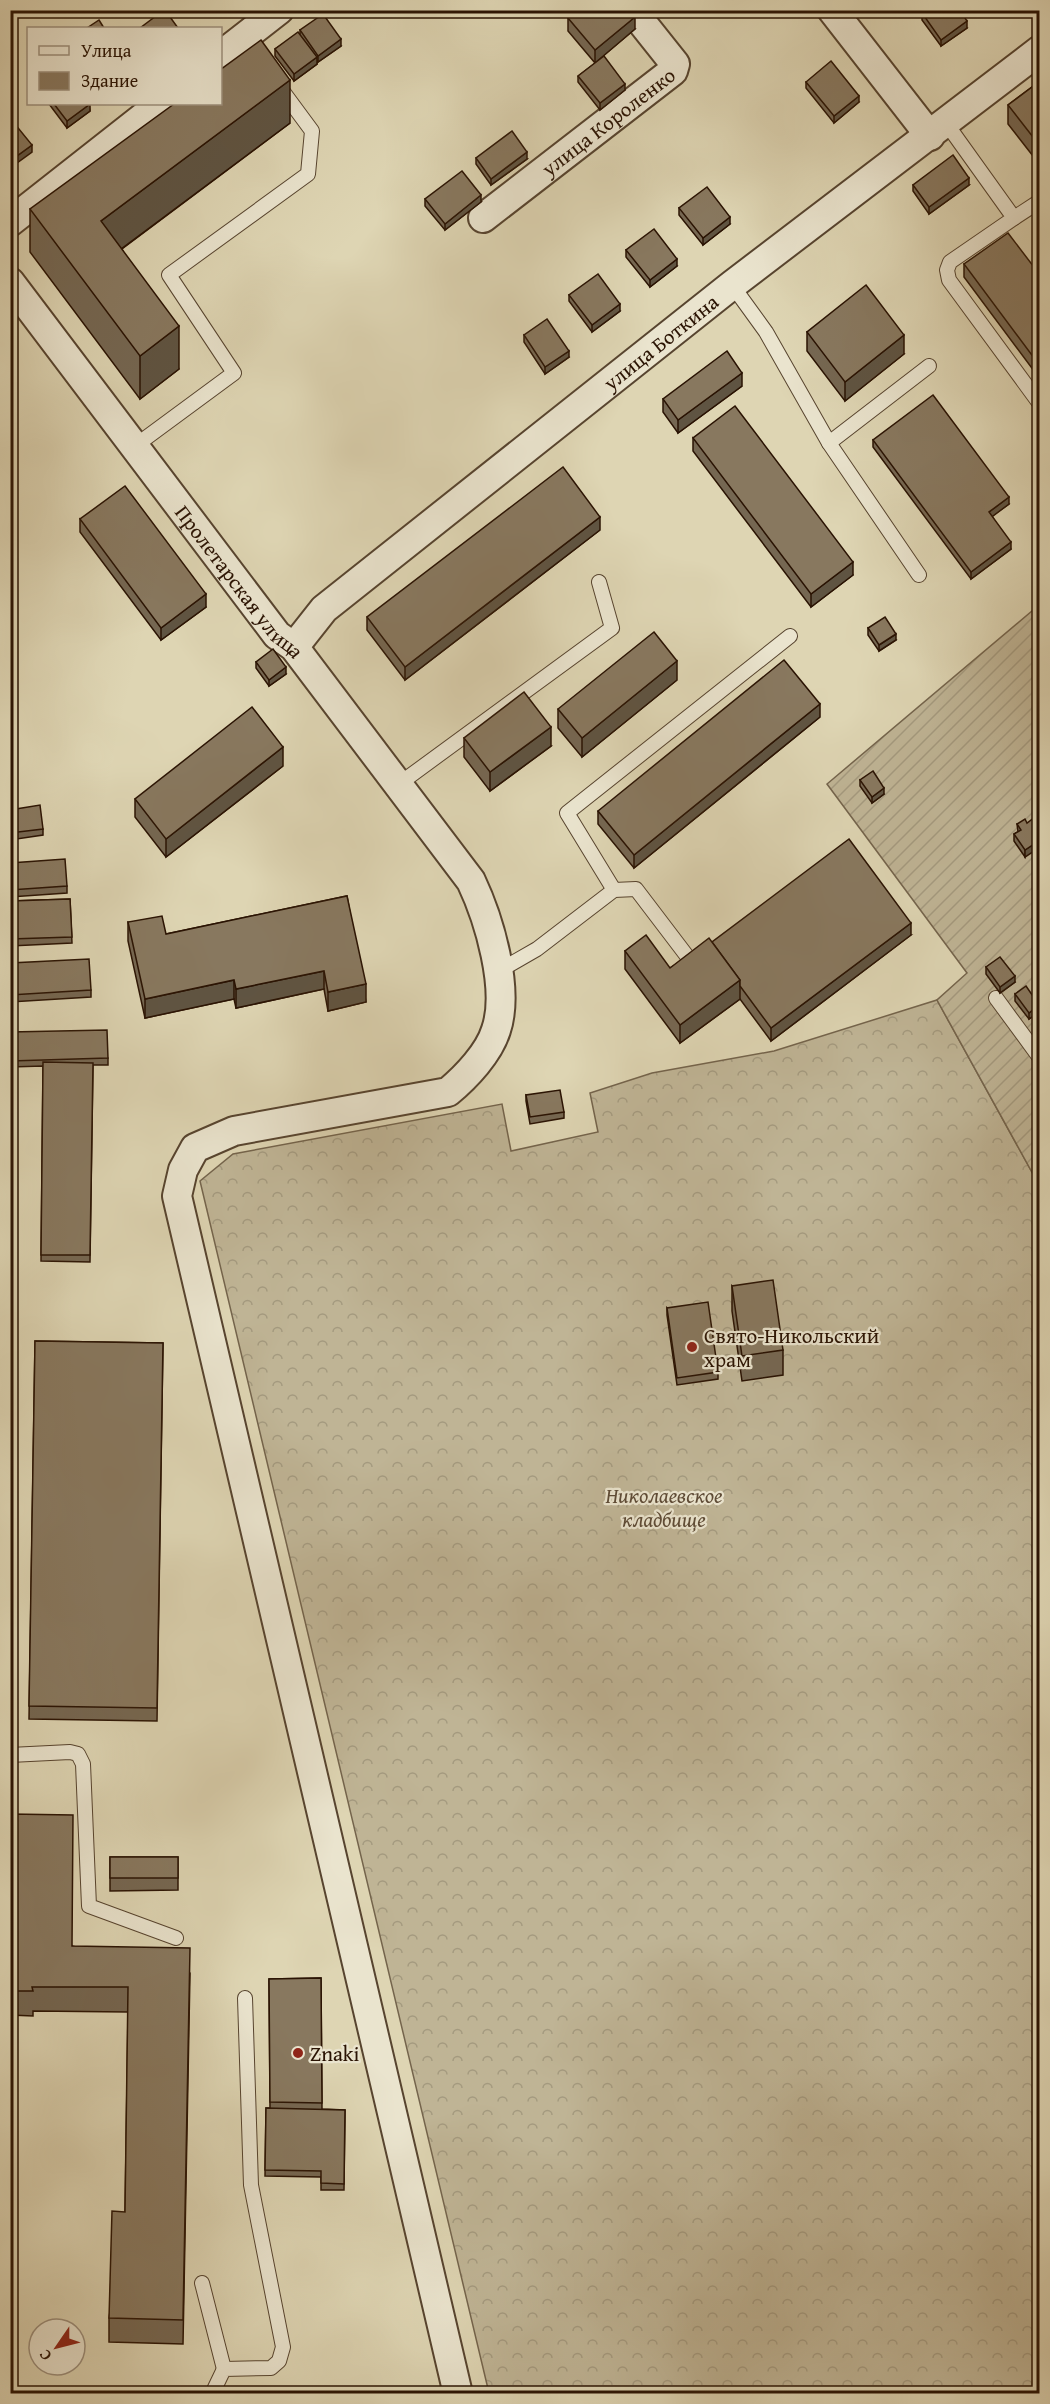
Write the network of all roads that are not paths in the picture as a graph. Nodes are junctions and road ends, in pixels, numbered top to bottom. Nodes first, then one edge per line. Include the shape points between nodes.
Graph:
1 (279, 10) edge
2 (632, 10) edge
3 (832, 10) edge
4 (1040, 50) edge
5 (222, 55) edge
6 (270, 75) edge
7 (159, 105) edge
8 (938, 129) junction
9 (1040, 201) edge
10 (483, 218) dead end
11 (1014, 218) junction
12 (10, 222) edge
13 (10, 282) edge
14 (732, 285) junction
15 (929, 366) dead end
16 (1040, 404) edge
17 (829, 443) junction
18 (135, 446) junction
19 (919, 575) dead end
20 (599, 582) dead end
21 (790, 636) dead end
22 (294, 647) junction
23 (399, 784) junction
24 (614, 890) junction
25 (690, 960) edge
26 (497, 972) junction
27 (996, 998) dead end
28 (1040, 1058) edge
29 (10, 1755) edge
30 (176, 1938) dead end
31 (245, 1998) dead end
32 (202, 2283) dead end
33 (224, 2368) junction
34 (212, 2394) edge
35 (458, 2394) edge

1 - 5 street via 246,43
2 - 10 street, улица Короленко via 675,64 673,71
3 - 8 street
4 - 8 street, улица Боткина
6 - 18 lane via 312,131 308,174 168,275 234,373
7 - 12 street
8 - 11 lane
8 - 14 street, улица Боткина
9 - 11 lane
11 - 16 lane via 950,262 946,270 949,280
13 - 18 street, Пролетарская улица
14 - 17 lane via 766,332
14 - 22 street, улица Боткина via 324,609
15 - 17 lane
17 - 19 lane
18 - 22 street, Пролетарская улица via 277,635
20 - 23 lane via 612,628
21 - 24 lane via 567,813
22 - 23 street, Пролетарская улица
23 - 26 street, Пролетарская улица via 471,881 483,905
24 - 25 lane via 636,889
24 - 26 lane via 537,949
26 - 35 street, Пролетарская улица via 501,994 496,1031 472,1071 448,1092 234,1131 195,1148 183,1170 177,1196
27 - 28 lane
29 - 30 lane via 78,1754 83,1764 88,1906
31 - 33 lane via 251,2185 283,2347 279,2361 271,2368
32 - 33 lane
33 - 34 lane

